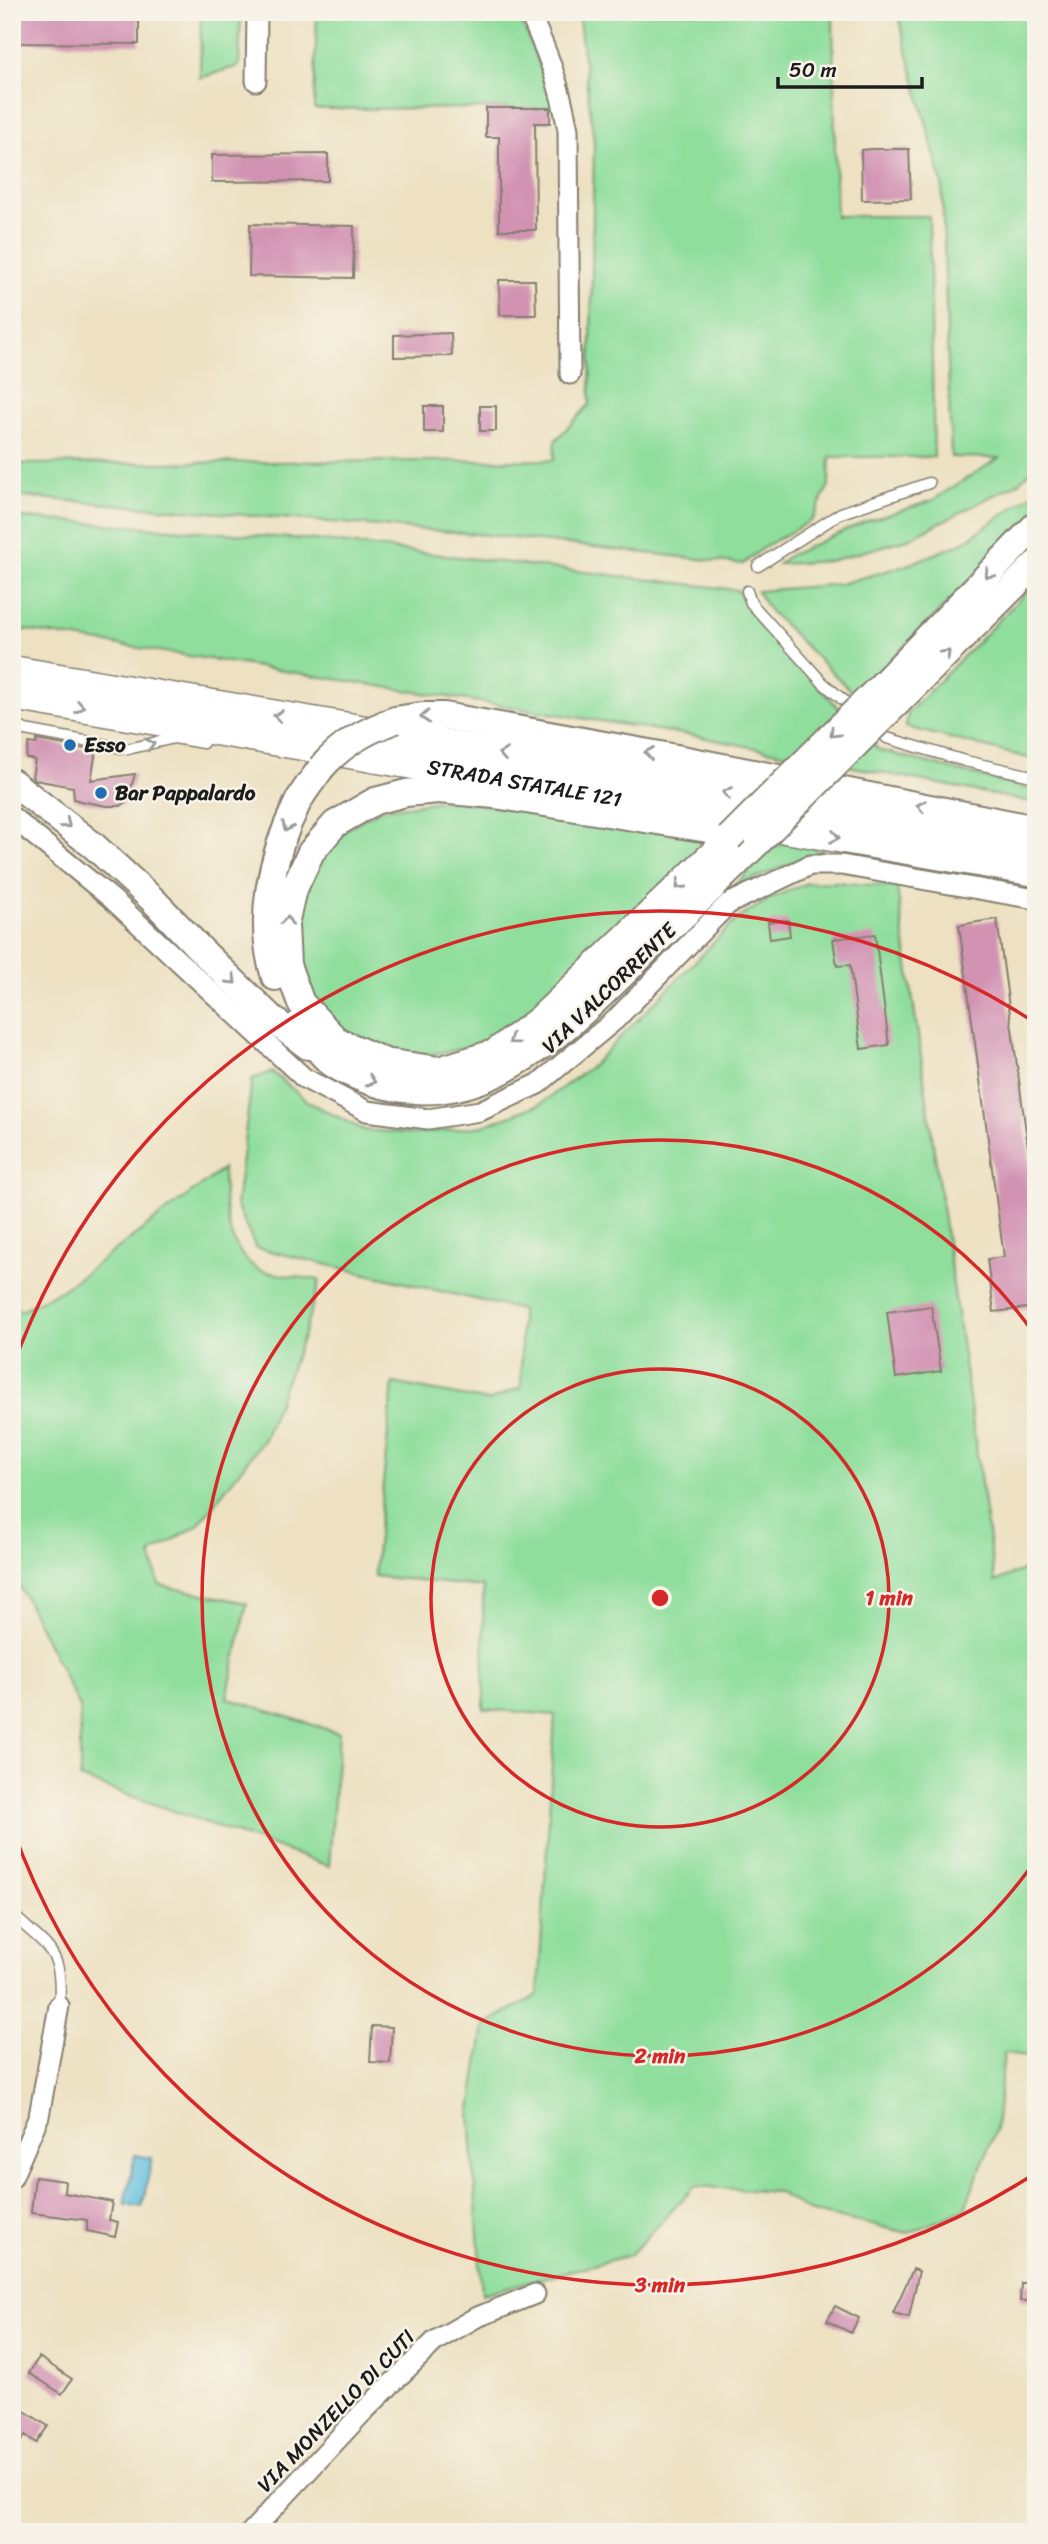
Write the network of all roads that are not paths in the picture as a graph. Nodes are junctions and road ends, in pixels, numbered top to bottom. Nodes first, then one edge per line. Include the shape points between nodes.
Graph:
1 (257, 12) edge
2 (529, 12) edge
3 (256, 81) dead end
4 (569, 374) dead end
5 (929, 483) dead end
6 (1036, 525) edge
7 (1036, 564) edge
8 (758, 566) dead end
9 (747, 591) dead end
10 (12, 671) edge
11 (890, 694) junction
12 (12, 695) edge
13 (12, 723) edge
14 (215, 744) dead end
15 (368, 757) junction
16 (315, 763) junction
17 (1036, 777) edge
18 (12, 782) edge
19 (12, 817) edge
20 (791, 829) junction
21 (1036, 829) edge
22 (1036, 845) edge
23 (1036, 871) edge
24 (1036, 899) edge
25 (329, 1061) junction
26 (12, 1914) edge
27 (59, 2006) joint
28 (12, 2178) edge
29 (536, 2294) dead end
30 (251, 2532) edge

1 - 3 street
2 - 4 street via 562,92 568,130
5 - 8 lane via 841,513
6 -> 11 main road
11 -> 7 main road
9 - 17 lane via 751,603 823,683 887,738
22 -> 10 main road, STRADA STATALE 121
11 -> 20 main road, bridge via 729,838 540,1019 494,1054 439,1070 385,1062 336,1040 301,1003 287,965 285,924 292,893 310,852 335,824 375,801 438,790 711,830
25 -> 11 main road, bridge via 390,1088 418,1092 469,1084 537,1052 598,999 758,842
12 -> 15 main road, STRADA STATALE 121
13 -> 14 lane via 24,730 128,749 174,738
15 - 16 lane
15 - 20 main road, STRADA STATALE 121
21 -> 16 main road, bridge via 444,716 395,720 374,727
16 -> 25 main road via 282,840 268,900 266,938 279,992
18 -> 25 main road via 94,846 272,1019
19 - 24 street, VIA VALCORRENTE via 112,899 304,1078 367,1111 428,1119 480,1111 538,1084 615,1020 728,904 810,865 841,865
20 -> 23 main road, STRADA STATALE 121
26 - 27 lane via 57,1960
27 - 28 street via 39,2116
29 - 30 street, VIA MONZELLO DI CUTI via 475,2318 436,2341

